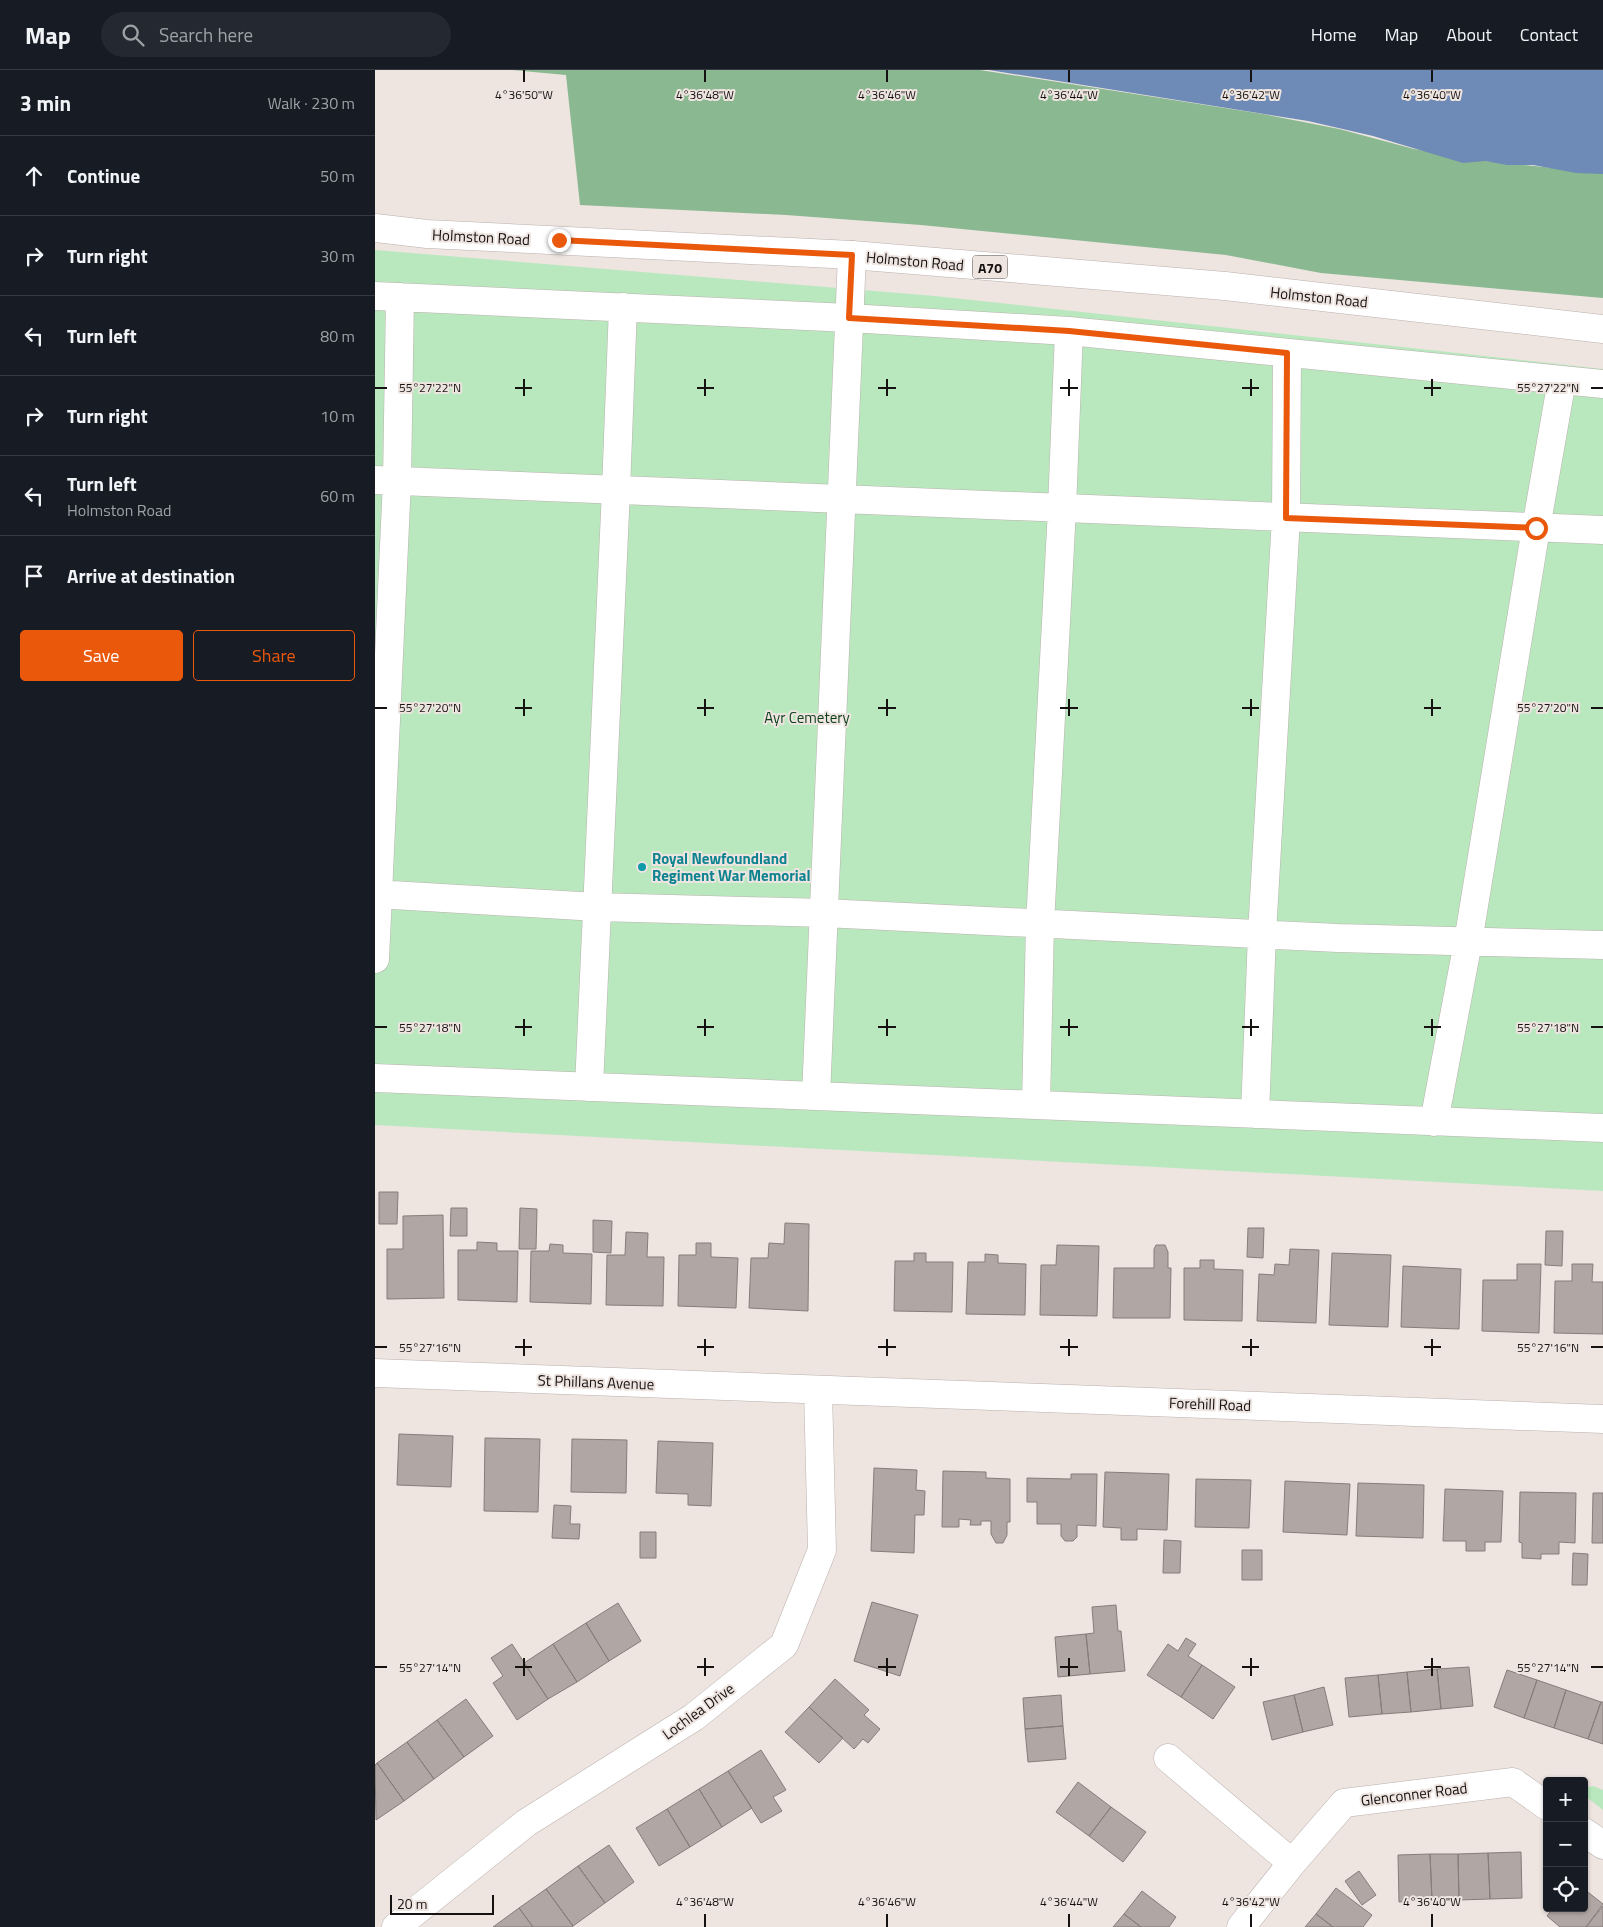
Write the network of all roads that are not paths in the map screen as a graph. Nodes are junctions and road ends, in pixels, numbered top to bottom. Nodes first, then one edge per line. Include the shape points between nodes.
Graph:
1 (375, 228) edge
2 (852, 255) junction
3 (388, 296) edge
4 (623, 307) junction
5 (849, 318) junction
6 (1603, 329) edge
7 (1069, 331) junction
8 (1287, 353) junction
9 (1562, 380) junction
10 (1603, 384) edge
11 (386, 481) edge
12 (616, 490) junction
13 (841, 500) junction
14 (1062, 509) junction
15 (1286, 518) junction
16 (1536, 528) junction
17 (1603, 530) edge
18 (376, 894) edge
19 (597, 906) junction
20 (823, 913) junction
21 (1041, 924) junction
22 (1262, 934) junction
23 (1468, 942) junction
24 (1603, 945) edge
25 (375, 959) edge
26 (375, 1078) edge
27 (589, 1087) junction
28 (816, 1096) junction
29 (1036, 1105) junction
30 (1255, 1114) junction
31 (1435, 1122) junction
32 (1603, 1128) edge
33 (375, 1373) edge
34 (818, 1390) junction
35 (1603, 1419) edge
36 (1168, 1758) dead end
37 (1543, 1803) edge
38 (1588, 1835) edge
39 (1603, 1845) edge
40 (1293, 1863) junction
41 (396, 1927) edge
42 (1241, 1927) edge

1 - 2 street, Holmston Road / A70 via 427,234
2 - 5 street
2 - 6 street, Holmston Road / A70 via 1225,286
3 - 4 street
3 - 11 street
4 - 5 street
4 - 12 street
5 - 7 street
5 - 13 street
7 - 8 street
7 - 14 street
8 - 9 street
8 - 15 street
9 - 10 street
9 - 16 street
11 - 12 street
11 - 18 street
12 - 13 street
12 - 19 street
13 - 14 street
13 - 20 street
14 - 15 street
14 - 21 street
15 - 16 street
15 - 22 street
16 - 17 street
16 - 23 street
18 - 19 street
18 - 25 street
19 - 20 street
19 - 27 street
20 - 21 street
20 - 28 street
21 - 22 street
21 - 29 street
22 - 23 street
22 - 30 street
23 - 24 street
23 - 31 street
26 - 27 street
27 - 28 street
28 - 29 street
29 - 30 street
30 - 31 street
31 - 32 street
33 - 34 street, St Phillans Avenue
34 - 35 street, Forehill Road
34 - 41 street, Lochlea Drive via 822,1550 784,1645 694,1717 526,1823
36 - 40 street
37 - 40 street, Glenconner Road via 1513,1782 1345,1803
38 - 39 street
40 - 42 street, Glenconner Road

